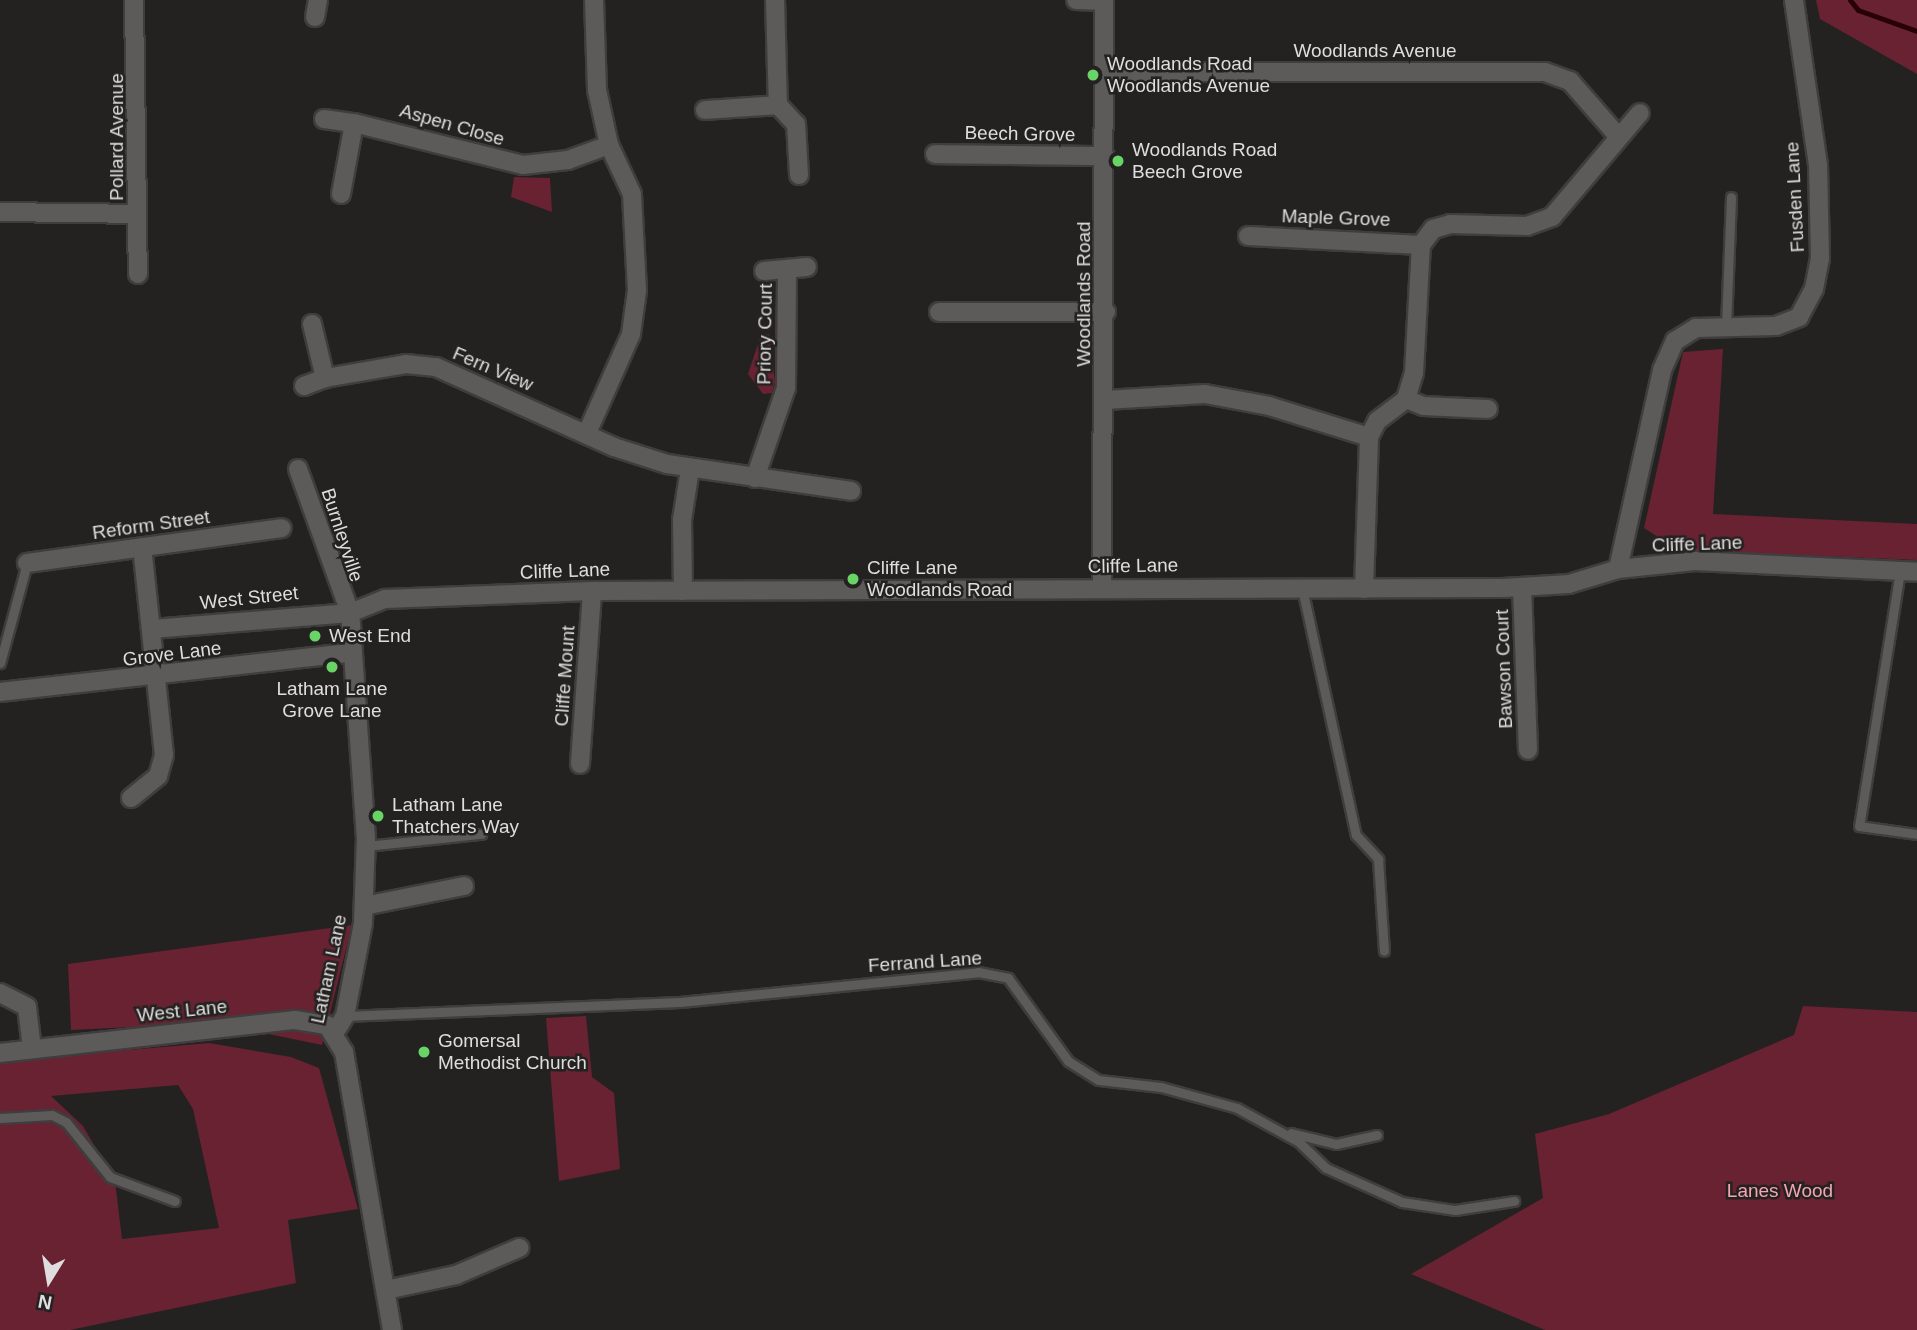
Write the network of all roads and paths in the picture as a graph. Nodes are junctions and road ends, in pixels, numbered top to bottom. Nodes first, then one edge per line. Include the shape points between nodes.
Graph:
1 (134, 0) edge
2 (594, 0) edge
3 (775, 0) edge
4 (1076, 0) edge
5 (1104, 0) edge
6 (1794, 0) edge
7 (1104, 72) junction
8 (778, 105) junction
9 (705, 110) dead end
10 (1640, 113) dead end
11 (324, 119) dead end
12 (354, 123) junction
13 (1618, 136) junction
14 (609, 145) junction
15 (935, 154) dead end
16 (1105, 156) junction
17 (799, 175) dead end
18 (341, 194) dead end
19 (1731, 197) dead end
20 (0, 212) edge
21 (138, 214) junction
22 (1248, 236) dead end
23 (1422, 245) junction
24 (807, 267) dead end
25 (787, 269) junction
26 (764, 271) dead end
27 (138, 274) dead end
28 (939, 312) dead end
29 (1106, 312) junction
30 (312, 324) dead end
31 (1726, 327) junction
32 (325, 378) junction
33 (304, 386) dead end
34 (1406, 399) junction
35 (1105, 400) junction
36 (1488, 409) dead end
37 (587, 433) junction
38 (1368, 437) junction
39 (298, 469) dead end
40 (690, 469) junction
41 (755, 478) junction
42 (851, 491) dead end
43 (282, 528) dead end
44 (142, 547) junction
45 (27, 563) joint
46 (1618, 569) junction
47 (1908, 572) edge
48 (1522, 587) junction
49 (1102, 588) junction
50 (1302, 588) junction
51 (1364, 589) junction
52 (592, 591) junction
53 (683, 591) junction
54 (350, 613) junction
55 (152, 629) junction
56 (349, 653) junction
57 (0, 663) edge
58 (155, 677) junction
59 (0, 692) edge
60 (1528, 750) dead end
61 (580, 764) dead end
62 (131, 798) dead end
63 (481, 834) dead end
64 (1917, 834) edge
65 (366, 846) junction
66 (464, 886) dead end
67 (364, 906) junction
68 (1384, 951) dead end
69 (0, 993) edge
70 (340, 1024) junction
71 (32, 1049) junction
72 (0, 1054) edge
73 (0, 1118) edge
74 (1279, 1130) junction
75 (1377, 1135) dead end
76 (176, 1201) dead end
77 (1514, 1201) dead end
78 (519, 1248) dead end
79 (386, 1290) junction
80 (392, 1330) edge

1 - 21 street, Pollard Avenue
2 - 14 street via 597,90
3 - 8 street
4 - 5 street
5 - 7 street, Woodlands Road
6 - 31 street, Fusden Lane via 1818,165 1820,259 1800,317 1776,326
7 - 13 street, Woodlands Avenue via 1545,72 1570,81
7 - 16 street, Woodlands Road
8 - 9 street
8 - 17 street via 796,124
10 - 13 street
11 - 12 street, Aspen Close
12 - 14 street, Aspen Close via 523,165 568,160
12 - 18 street
13 - 23 street via 1552,217 1527,226 1450,224 1433,229
14 - 37 street via 632,194 636,310
15 - 16 street, Beech Grove
16 - 29 street, Woodlands Road
19 - 31 lane
20 - 21 street
21 - 27 street, Pollard Avenue
22 - 23 street, Maple Grove
23 - 34 street
24 - 25 street
25 - 26 street
25 - 41 street, Priory Court via 786,388
28 - 29 street
29 - 35 street, Woodlands Road
30 - 32 street
31 - 46 street, Fusden Lane via 1696,328 1675,341 1662,370
32 - 33 street, Fern View
32 - 37 street, Fern View via 406,364 436,367
34 - 36 street via 1423,406
34 - 38 street via 1377,421
35 - 38 street via 1205,394 1269,406
35 - 49 street, Woodlands Road
37 - 40 street, Fern View
38 - 51 street
39 - 54 street, Burnleyville
40 - 41 street, Fern View
40 - 53 street via 682,520
41 - 42 street, Fern View
43 - 44 street, Reform Street
44 - 45 street, Reform Street
44 - 55 street
45 - 57 lane
46 - 47 street, Cliffe Lane via 1695,561
46 - 48 street, Cliffe Lane via 1569,584
47 - 64 lane via 1859,827
48 - 51 street, Cliffe Lane
48 - 60 street, Bawson Court
49 - 50 street, Cliffe Lane
49 - 53 street, Cliffe Lane
50 - 51 street, Cliffe Lane
50 - 68 lane via 1356,835 1378,859
52 - 53 street, Cliffe Lane
52 - 54 street, Cliffe Lane via 385,599
52 - 61 street, Cliffe Mount
54 - 55 street, West Street
54 - 56 street, Latham Lane
55 - 58 street
56 - 58 street, Grove Lane
56 - 65 street, Latham Lane
58 - 59 street, Grove Lane
58 - 62 street via 164,755 158,776
63 - 65 lane
65 - 67 street, Latham Lane
66 - 67 street
67 - 70 street, Latham Lane
69 - 71 street via 27,1007
70 - 71 street, West Lane via 295,1020
70 - 74 lane, Ferrand Lane via 680,1002 978,972 1008,978 1068,1061 1099,1080 1192,1093
70 - 79 street, Latham Lane
71 - 72 street, West Lane
73 - 76 lane via 51,1115 66,1122 110,1177
74 - 75 lane via 1336,1144
74 - 77 lane, Ferrand Lane via 1326,1168 1402,1202 1455,1210
78 - 79 street via 456,1275
79 - 80 street, Latham Lane

